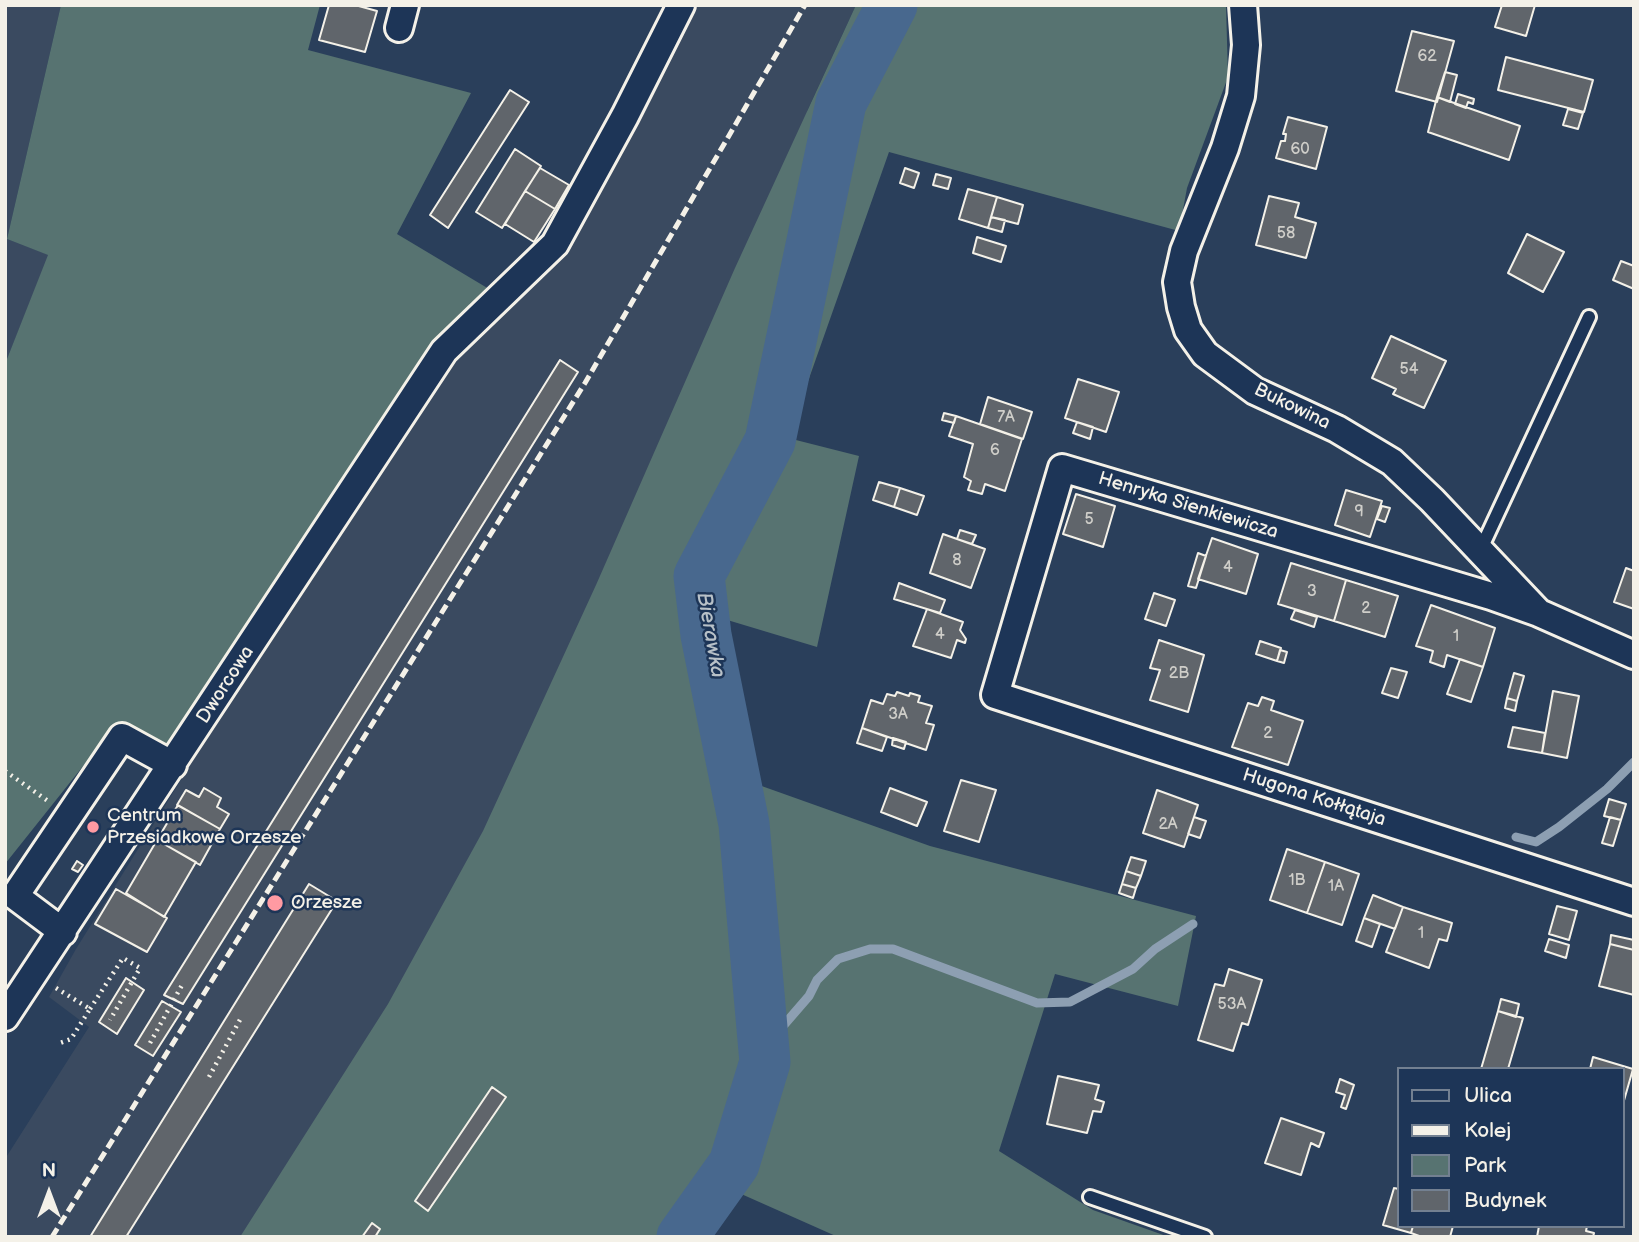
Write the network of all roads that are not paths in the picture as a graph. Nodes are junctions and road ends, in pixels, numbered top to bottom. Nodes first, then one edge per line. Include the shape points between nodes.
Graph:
1 (681, 5) edge
2 (1242, 5) edge
3 (1589, 317) dead end
4 (1480, 551) junction
5 (1539, 613) junction
6 (1634, 655) edge
7 (995, 695) joint
8 (173, 765) junction
9 (1634, 902) edge
10 (63, 932) junction
11 (5, 1017) edge
12 (1090, 1196) dead end
13 (1205, 1237) edge

1 - 8 street, Dworcowa via 555,244 444,351
2 - 4 street, Bukowina via 1246,45 1241,96 1177,282 1188,330 1205,354 1255,391 1337,429 1392,462
3 - 4 lane
4 - 5 street, Bukowina
5 - 6 street, Bukowina
5 - 7 street, Henryka Sienkiewicza via 1062,468
7 - 9 street, Hugona Kołłątaja
8 - 10 street, Dworcowa
8 - 10 street via 122,737 15,896
10 - 11 street, Dworcowa
12 - 13 lane

